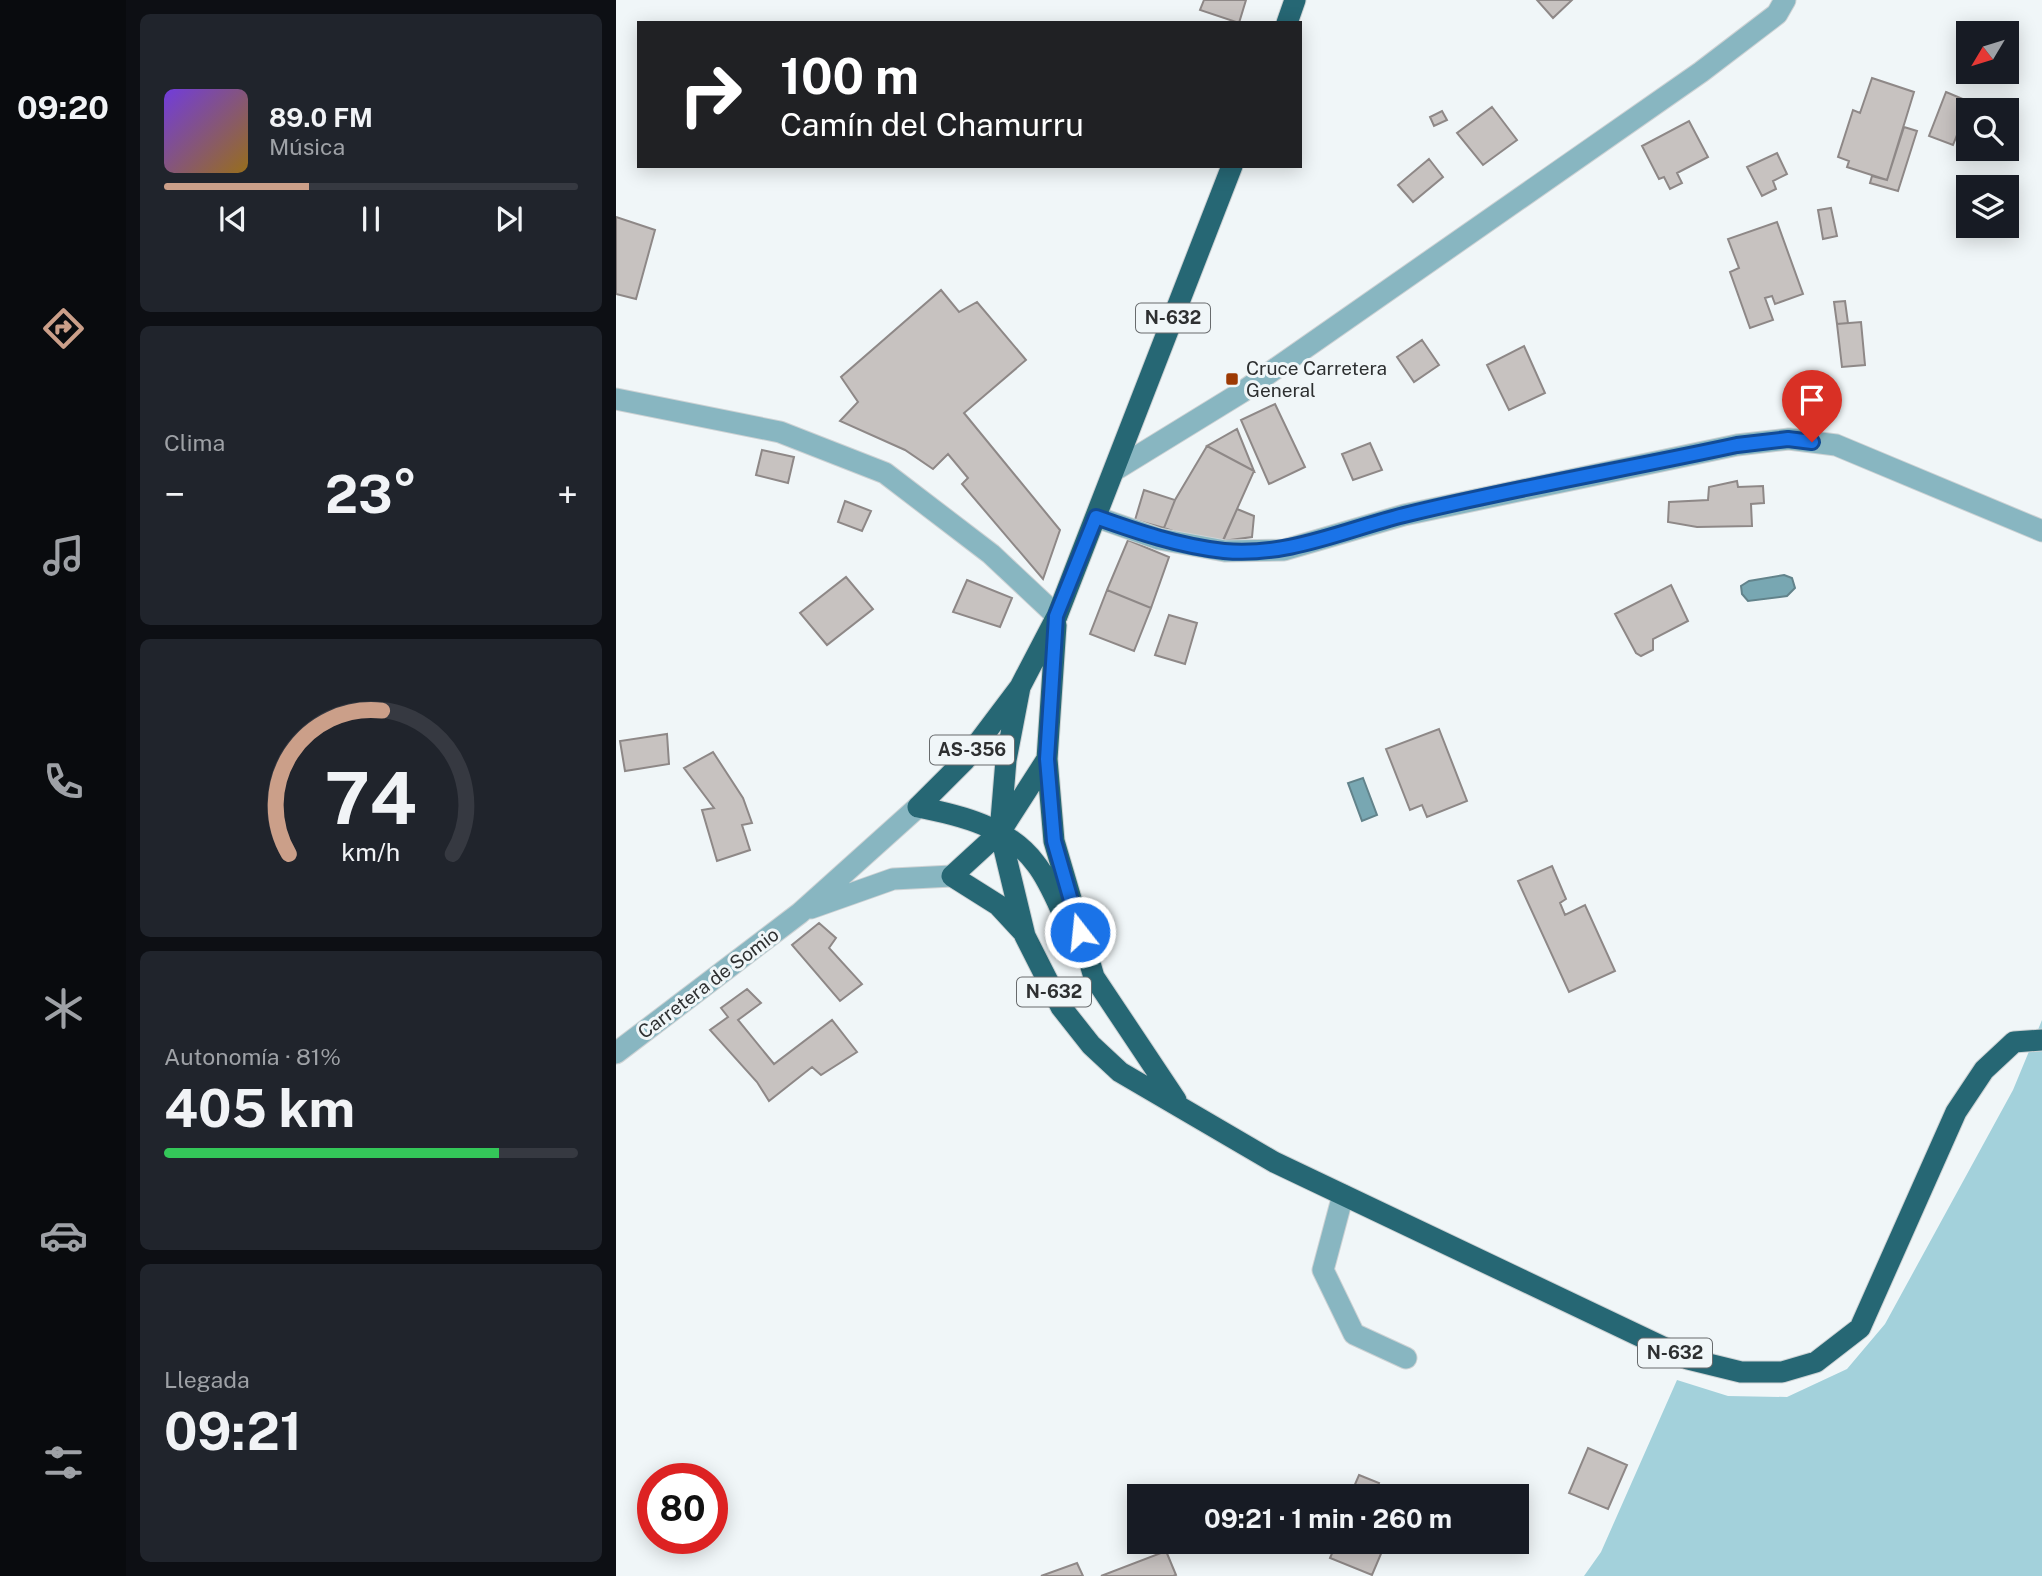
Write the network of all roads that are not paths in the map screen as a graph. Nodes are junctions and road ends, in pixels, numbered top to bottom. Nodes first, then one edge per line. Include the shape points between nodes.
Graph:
1 (1295, 0) edge
2 (1785, 0) edge
3 (1288, 21) edge
4 (1231, 168) edge
5 (616, 399) edge
6 (1115, 470) junction
7 (1096, 517) junction
8 (2042, 531) edge
9 (1056, 616) junction
10 (1020, 687) junction
11 (1047, 759) junction
12 (918, 807) junction
13 (1000, 832) junction
14 (952, 876) junction
15 (800, 913) junction
16 (1025, 936) junction
17 (1094, 977) junction
18 (2042, 1040) edge
19 (616, 1053) edge
20 (1178, 1104) junction
21 (1343, 1195) junction
22 (1406, 1358) dead end

1 - 3 highway
2 - 6 street via 1777,14 1701,72 1241,392
4 - 6 highway, N-632
5 - 9 street via 780,432 885,473 991,554
6 - 7 highway, N-632
7 - 8 street via 1158,539 1211,549 1284,550 1404,515 1737,445 1788,439 1836,445
7 - 9 highway, N-632
9 - 10 highway, N-632
9 - 11 highway, N-632
10 - 12 highway, AS-356 via 965,760
10 - 13 highway, N-632 via 1006,760
11 - 13 highway, AS-356
11 - 17 highway, N-632 via 1054,841
12 - 13 highway via 951,813
12 - 15 street, AS-356
13 - 14 highway, AS-356
13 - 16 highway, N-632
13 - 17 highway via 1036,863
14 - 15 street, AS-356 via 894,879
14 - 16 highway via 998,905
15 - 19 street, Carretera de Somio / AS-356
16 - 20 highway, N-632 via 1061,1007 1091,1045 1120,1072
17 - 20 highway, N-632
18 - 21 highway, N-632 via 2014,1042 1984,1070 1956,1112 1860,1328 1816,1362 1782,1373 1741,1372 1688,1359
20 - 21 highway, N-632 via 1274,1162
21 - 22 street via 1323,1270 1354,1334

